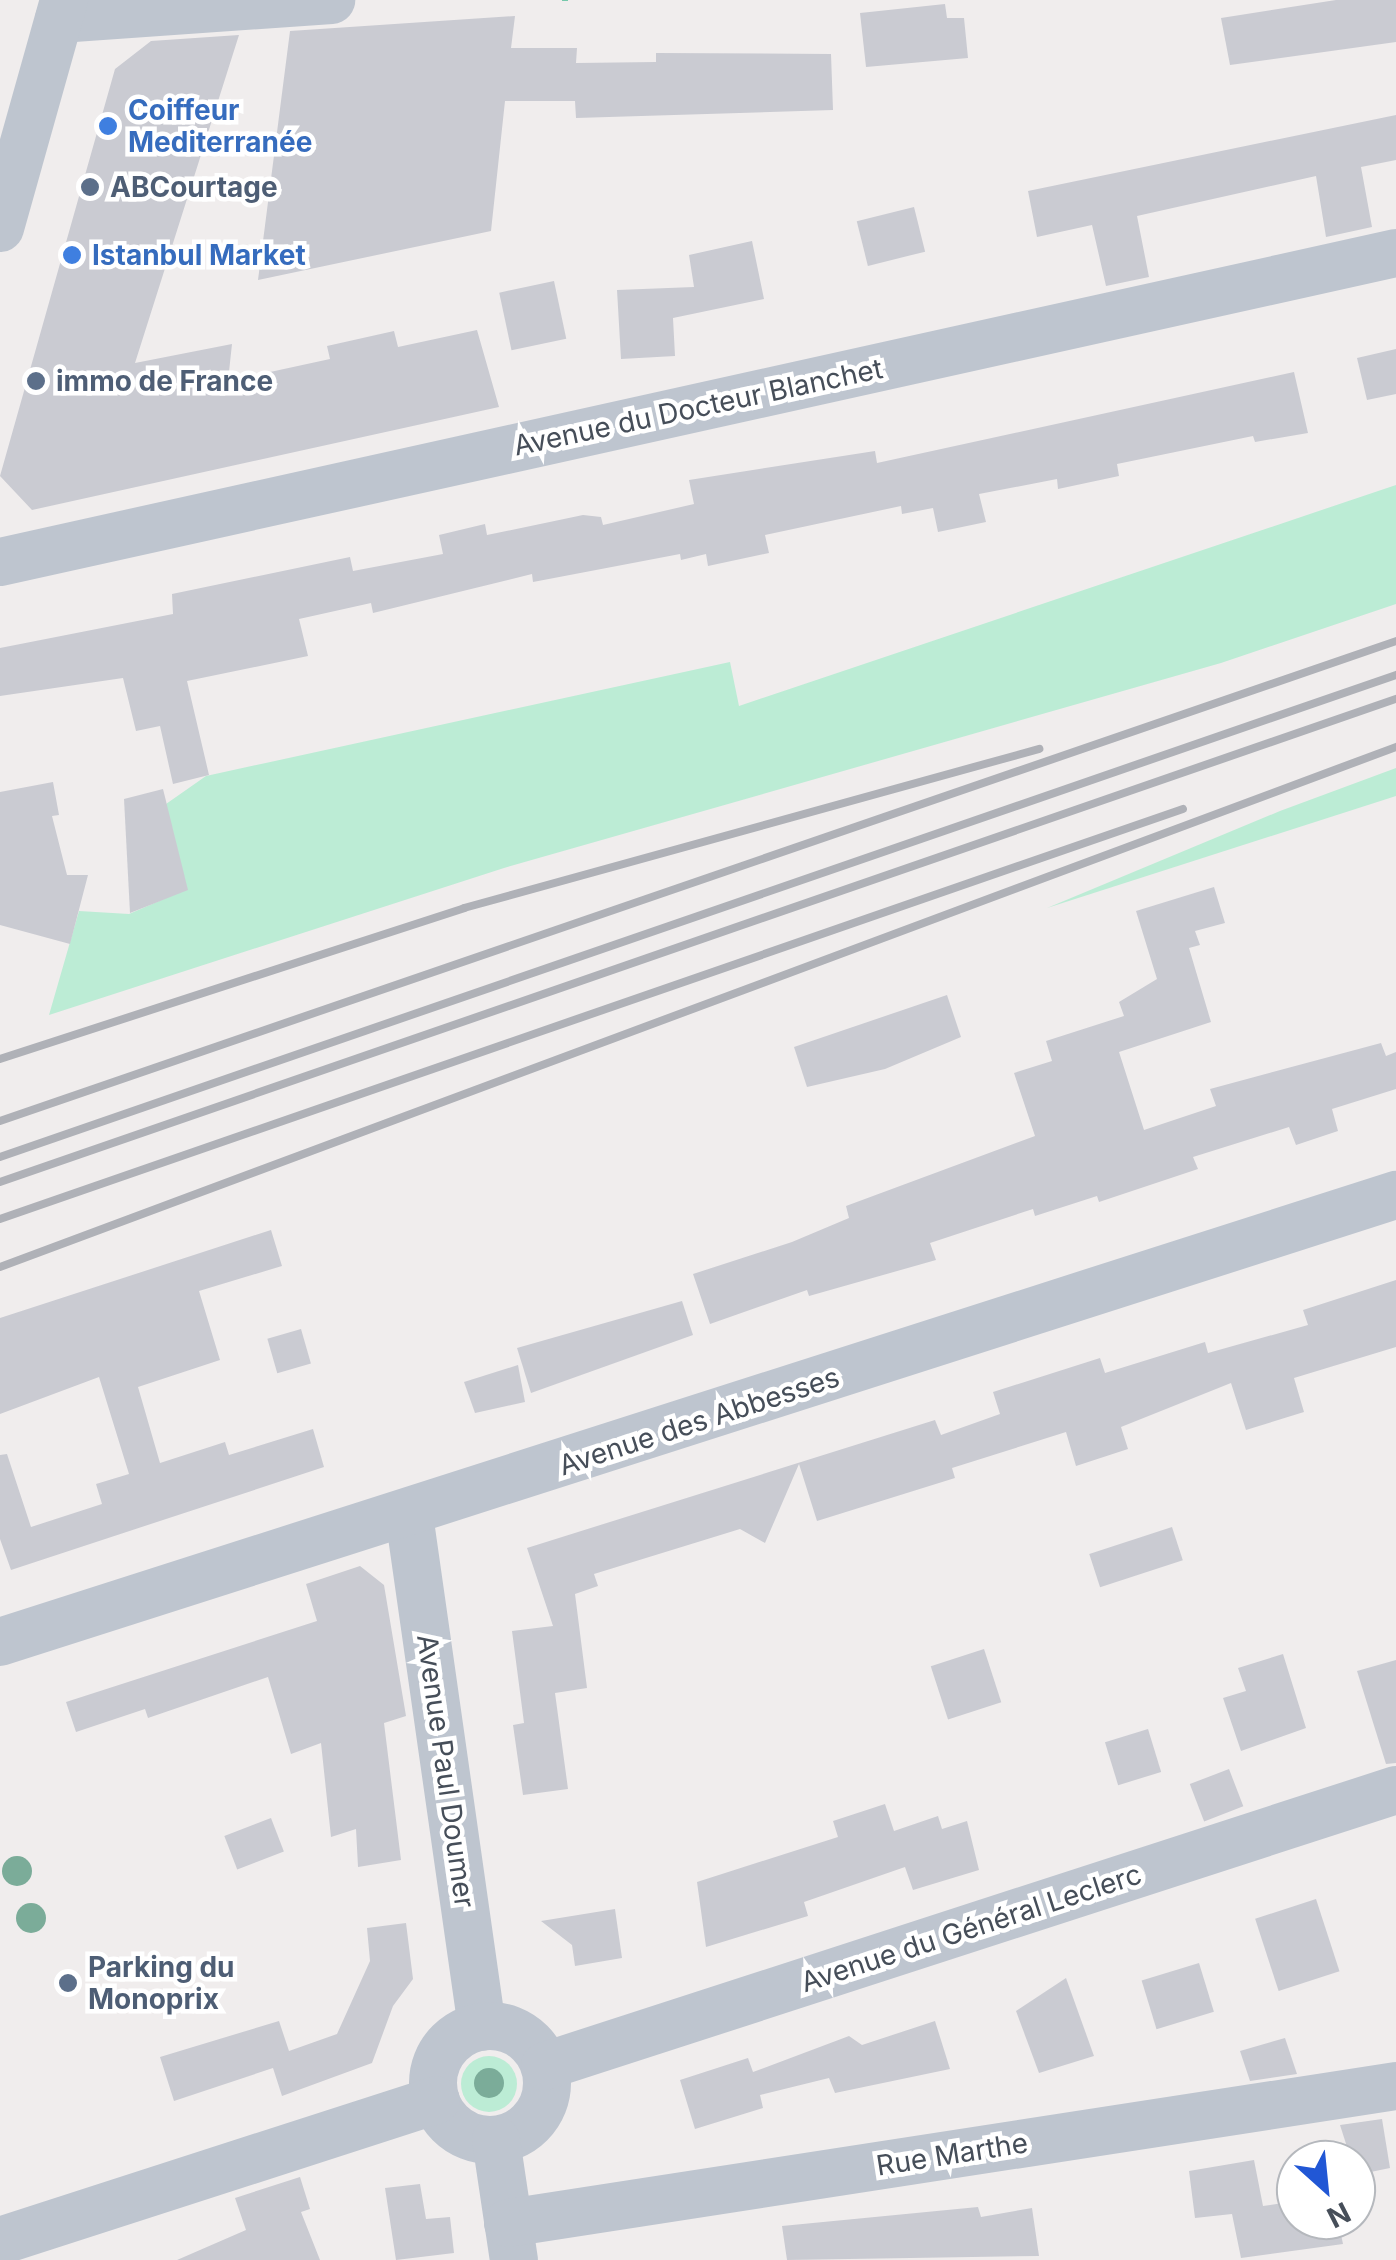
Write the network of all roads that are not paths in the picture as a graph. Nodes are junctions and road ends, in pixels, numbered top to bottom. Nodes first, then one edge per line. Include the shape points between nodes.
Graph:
1 (331, 0) edge
2 (61, 9) edge
3 (0, 228) edge
4 (1396, 253) edge
5 (0, 562) edge
6 (1396, 1196) edge
7 (409, 1515) junction
8 (0, 1642) edge
9 (1396, 1790) edge
10 (482, 2027) junction
11 (545, 2066) junction
12 (1396, 2086) edge
13 (436, 2100) junction
14 (496, 2140) junction
15 (0, 2241) edge
16 (511, 2241) edge

1 - 2 street
2 - 3 street
4 - 5 street, Avenue du Docteur Blanchet
6 - 7 street, Avenue des Abbesses
7 - 8 street, Avenue des Abbesses
7 - 10 street, Avenue Paul Doumer
9 - 11 street, Avenue du Général Leclerc
10 - 11 street via 524,2038
10 - 13 street via 445,2048
11 - 14 street via 538,2114
12 - 16 street, Rue Marthe
13 - 14 street via 459,2130
13 - 15 street
14 - 16 street

